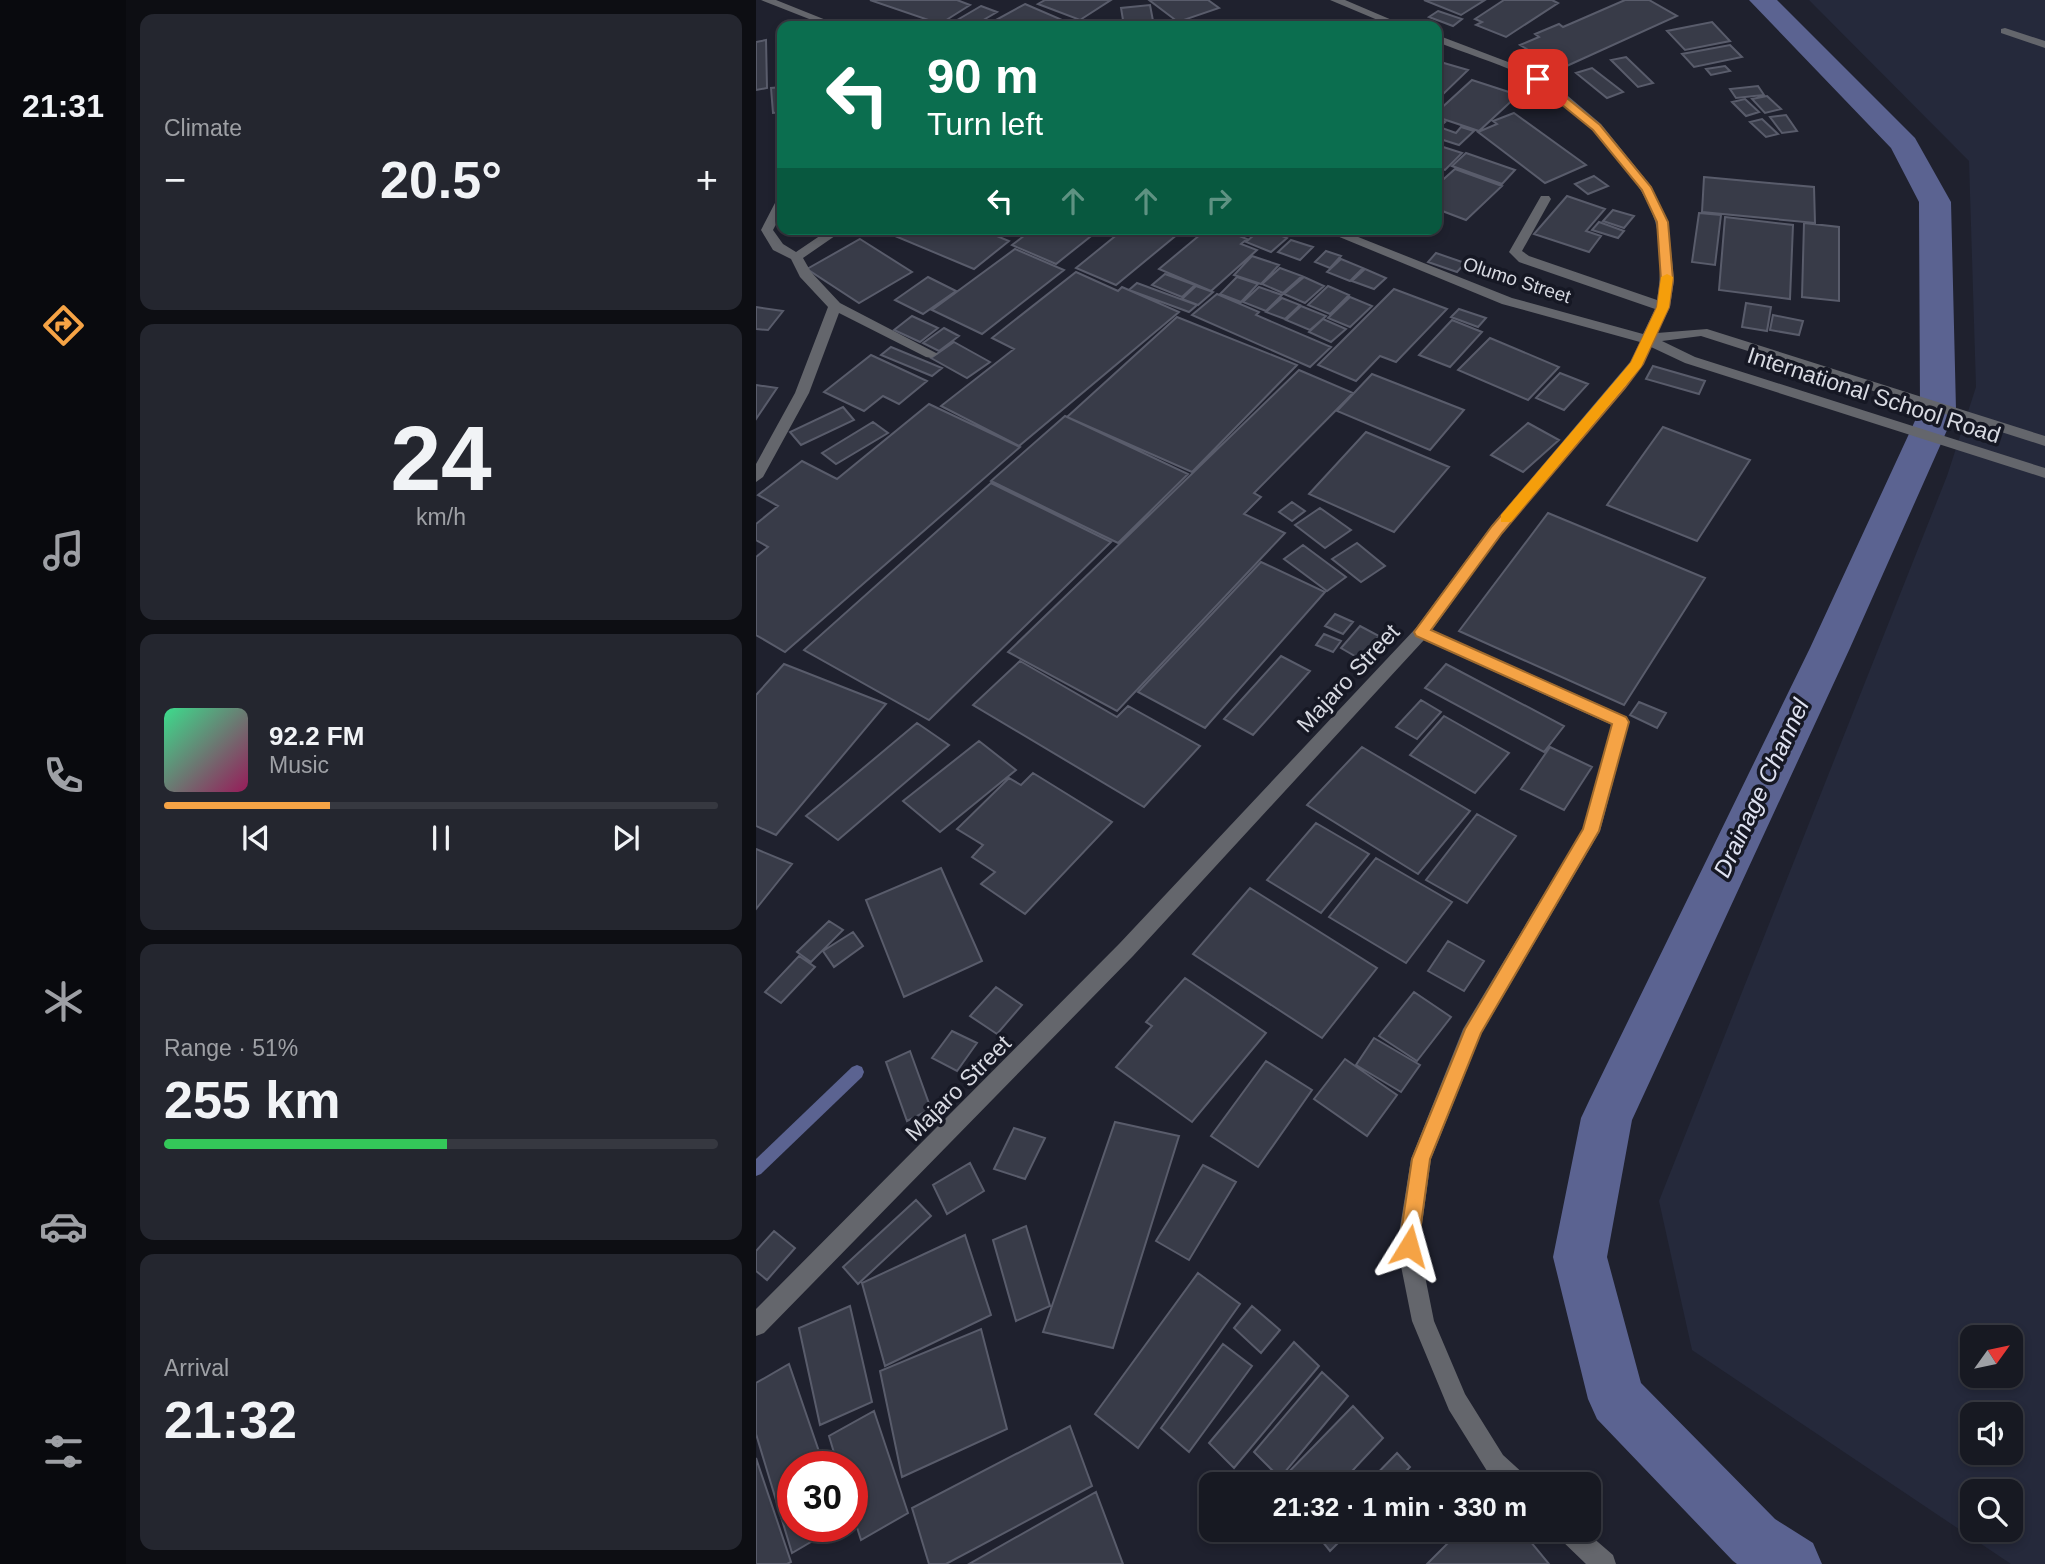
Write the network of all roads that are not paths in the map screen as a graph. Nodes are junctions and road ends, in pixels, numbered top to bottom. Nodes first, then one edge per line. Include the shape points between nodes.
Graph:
1 (766, 0) edge
2 (1335, 0) edge
3 (823, 21) edge
4 (1388, 21) edge
5 (2005, 31) dead end
6 (1442, 40) edge
7 (2045, 45) edge
8 (1545, 199) dead end
9 (777, 210) edge
10 (830, 235) edge
11 (1341, 235) edge
12 (796, 257) junction
13 (835, 306) junction
14 (1663, 307) junction
15 (1702, 332) joint
16 (1646, 339) junction
17 (931, 354) dead end
18 (2045, 441) edge
19 (2045, 472) edge
20 (756, 477) edge
21 (1422, 632) junction
22 (756, 1325) edge
23 (1505, 1472) edge
24 (1580, 1542) edge
25 (1604, 1564) edge

1 - 3 street
2 - 4 street
5 - 7 street
6 - 14 street, Majaro Street via 1525,72 1551,87 1597,127 1647,189 1662,222 1667,280
8 - 14 street via 1515,252
9 - 12 street via 766,230 778,247
10 - 12 street
11 - 16 street, Olumo Street via 1507,301
12 - 13 street via 805,274
13 - 17 street
13 - 20 street via 802,393
14 - 16 street, Majaro Street
15 - 16 street, Olumo Street
15 - 18 street, International School Road
16 - 19 street, International School Road via 1690,360
16 - 21 street, Majaro Street via 1621,385 1497,529
21 - 22 street, Majaro Street via 1126,950
21 - 23 street via 1621,722 1591,831 1474,1029 1421,1159 1409,1246 1423,1321 1457,1402
24 - 25 street

